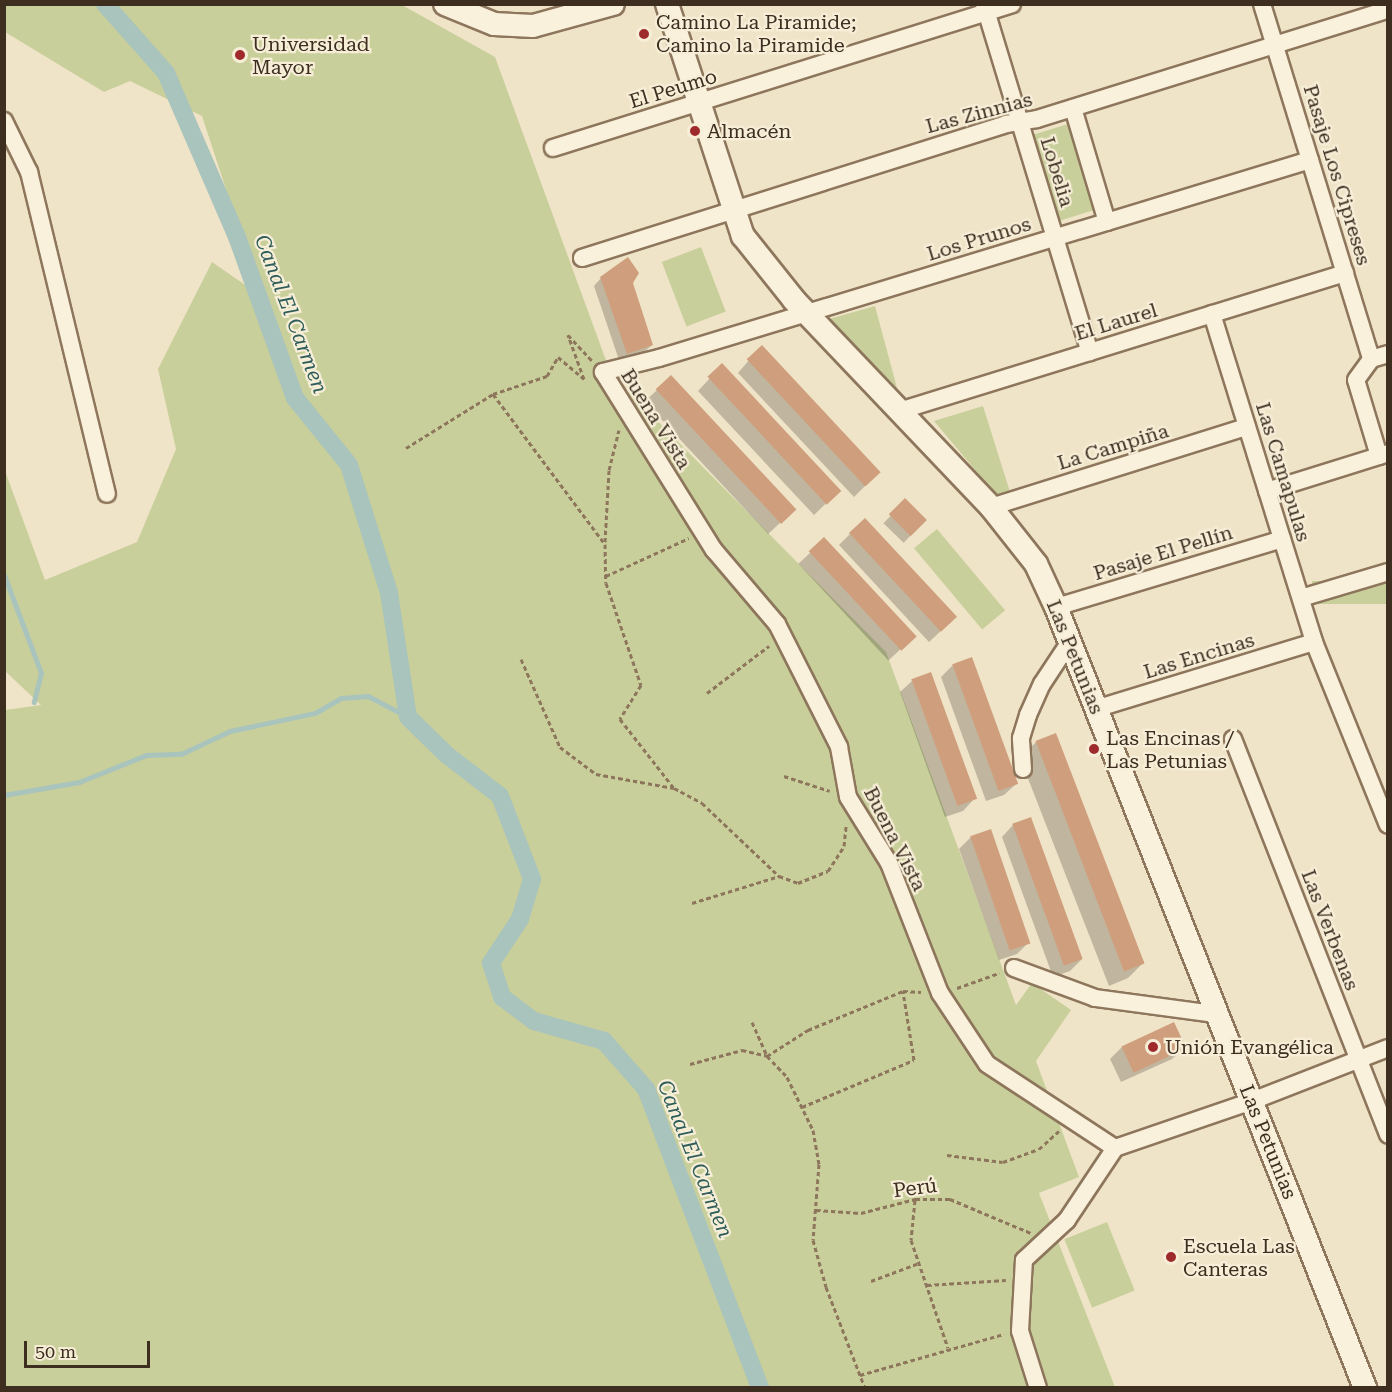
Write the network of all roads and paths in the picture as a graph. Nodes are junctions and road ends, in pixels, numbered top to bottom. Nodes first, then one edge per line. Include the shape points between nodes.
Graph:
1 (613, 4) edge
2 (667, 4) edge
3 (1012, 4) edge
4 (1262, 4) edge
5 (445, 5) edge
6 (985, 9) edge
7 (1388, 10) edge
8 (1275, 45) junction
9 (697, 103) junction
10 (1073, 108) junction
11 (4, 121) edge
12 (1020, 122) junction
13 (553, 148) dead end
14 (1310, 160) junction
15 (732, 211) junction
16 (1107, 222) junction
17 (1055, 238) junction
18 (582, 258) dead end
19 (1345, 273) junction
20 (808, 313) junction
21 (1212, 314) junction
22 (1090, 352) junction
23 (1379, 357) edge
24 (659, 358) joint
25 (603, 372) junction
26 (493, 394) junction
27 (624, 411) junction
28 (899, 411) junction
29 (1247, 427) junction
30 (406, 448) dead end
31 (1383, 455) edge
32 (1267, 491) junction
33 (107, 494) dead end
34 (991, 507) junction
35 (703, 532) junction
36 (1282, 539) junction
37 (605, 544) junction
38 (1388, 572) edge
39 (606, 576) junction
40 (1301, 598) junction
41 (1056, 607) junction
42 (1314, 642) junction
43 (1069, 643) junction
44 (789, 646) junction
45 (521, 659) dead end
46 (707, 693) dead end
47 (1095, 709) junction
48 (1233, 739) dead end
49 (1023, 769) dead end
50 (784, 776) dead end
51 (674, 789) junction
52 (848, 797) junction
53 (1388, 825) edge
54 (779, 876) junction
55 (692, 903) dead end
56 (1014, 968) joint
57 (903, 991) junction
58 (940, 993) junction
59 (1215, 1014) junction
60 (752, 1022) dead end
61 (1388, 1048) edge
62 (767, 1056) junction
63 (1358, 1060) junction
64 (690, 1064) dead end
65 (1252, 1101) junction
66 (802, 1107) junction
67 (1072, 1119) junction
68 (1388, 1135) edge
69 (1115, 1148) junction
70 (947, 1155) dead end
71 (915, 1199) junction
72 (816, 1210) junction
73 (1047, 1239) junction
74 (919, 1263) junction
75 (1023, 1278) junction
76 (871, 1281) dead end
77 (927, 1285) junction
78 (1020, 1331) junction
79 (948, 1348) junction
80 (860, 1375) junction
81 (865, 1388) edge
82 (1038, 1388) edge
83 (1365, 1388) edge

1 - 5 street via 533,26 494,24
2 - 9 street, Las Petunias
3 - 6 street, El Peumo
4 - 8 street, Pasaje Los Cipreses
6 - 9 street, El Peumo
6 - 12 street, Lobelia
7 - 8 street, Las Zinnias
8 - 10 street, Las Zinnias
8 - 14 street, Pasaje Los Cipreses
9 - 13 street, El Peumo
9 - 15 street, Las Petunias
10 - 12 street, Las Zinnias
10 - 16 street, Lobelia
11 - 33 street via 29,172
12 - 15 street, Las Zinnias
12 - 17 street, Lobelia
14 - 16 street, Los Prunos
14 - 19 street, Pasaje Los Cipreses
15 - 18 street, Las Zinnias
15 - 20 street, Las Petunias via 743,236
16 - 17 street, Los Prunos
17 - 20 street, Los Prunos
17 - 22 street, Lobelia
19 - 21 street, El Laurel
19 - 23 street, Pasaje Los Cipreses
20 - 24 street, Los Prunos
20 - 28 street, Las Petunias
21 - 22 street, El Laurel
21 - 29 street, Las Camapulas
22 - 28 street, El Laurel
23 - 31 street, Pasaje Los Cipreses via 1356,380
24 - 25 street, Buena Vista
25 - 26 path via 568,335 584,379 558,357 547,376
25 - 27 street, Buena Vista
26 - 30 path
26 - 37 path
27 - 35 street, Buena Vista
27 - 37 path via 609,470
28 - 34 street, Las Petunias
29 - 32 street, Las Camapulas
29 - 34 street, La Campiña
31 - 32 street
32 - 36 street, Las Camapulas
34 - 41 street, Las Petunias via 1028,551
35 - 39 path
35 - 44 street, Buena Vista via 777,624
36 - 40 street, Las Camapulas
36 - 41 street, Pasaje El Pellín
37 - 39 path
38 - 40 street
39 - 51 path via 641,686 620,719
40 - 42 street, Las Camapulas
41 - 43 street, Las Petunias
42 - 47 street, Las Encinas
42 - 53 street, Las Camapulas
43 - 47 street, Las Petunias
43 - 49 street via 1042,684 1028,715 1021,738
44 - 46 path via 767,646
44 - 52 street, Buena Vista via 839,747
45 - 51 path via 560,747 596,774
47 - 59 street, Las Petunias
48 - 63 street, Las Verbenas
50 - 52 path
51 - 54 path via 702,803
52 - 54 path via 844,846 828,871 798,883
52 - 58 street, Buena Vista via 888,863
54 - 55 path
56 - 58 path
56 - 59 street via 1095,998
57 - 58 path
57 - 62 path via 808,1030
57 - 66 path via 914,1060
58 - 67 street, Buena Vista via 987,1064
59 - 65 street, Las Petunias
60 - 62 path
61 - 63 street
62 - 64 path via 742,1050
62 - 66 path via 787,1077
63 - 65 street
63 - 68 street, Las Verbenas
65 - 69 street
65 - 83 street, Las Petunias
66 - 72 path via 813,1130 819,1164
67 - 69 street, Buena Vista
67 - 70 path via 1039,1149 1003,1162
69 - 73 street via 1067,1220
71 - 72 path, Perú via 861,1213
71 - 73 path, Perú via 950,1199
71 - 74 path via 911,1240
72 - 80 path via 813,1240 826,1287
73 - 75 street via 1024,1260
74 - 76 path
74 - 77 path
75 - 77 path
75 - 78 street
77 - 79 path
78 - 79 path
78 - 82 street
79 - 80 path
80 - 81 path

